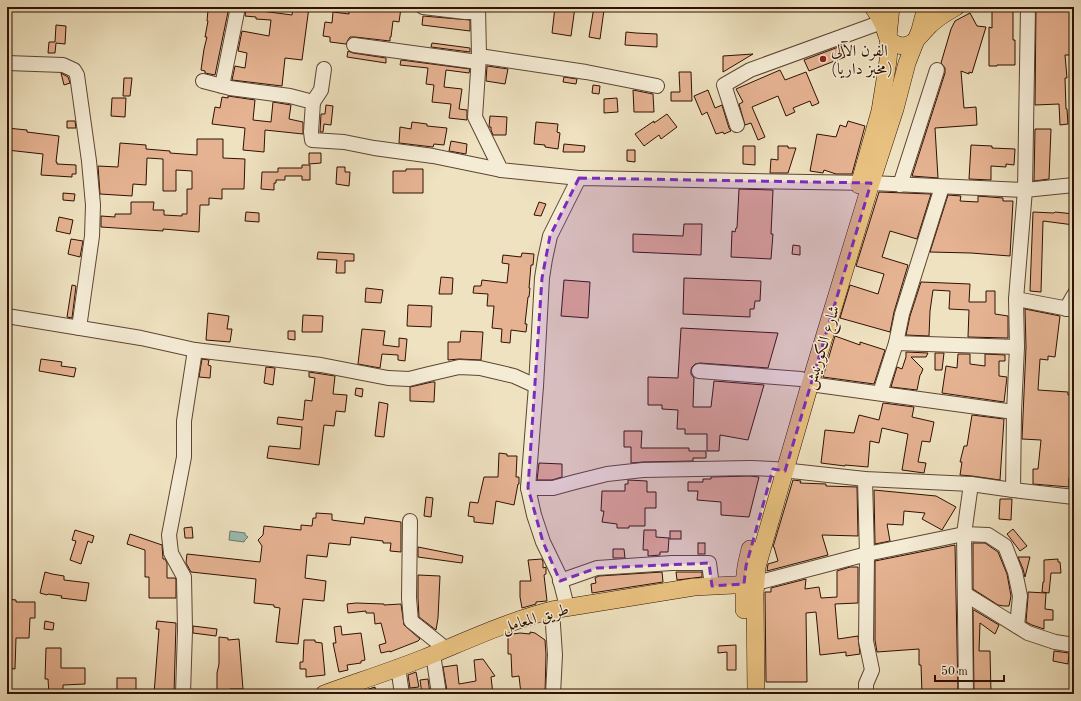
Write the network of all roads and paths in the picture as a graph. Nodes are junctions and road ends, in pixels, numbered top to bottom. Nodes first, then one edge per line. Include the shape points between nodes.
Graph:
1 (238, 7) edge
2 (424, 7) edge
3 (872, 7) edge
4 (891, 7) edge
5 (925, 7) edge
6 (956, 7) edge
7 (1028, 7) edge
8 (478, 9) edge
9 (885, 29) junction
10 (917, 39) junction
11 (354, 45) dead end
12 (478, 59) junction
13 (7, 63) edge
14 (324, 68) dead end
15 (937, 70) dead end
16 (203, 81) dead end
17 (222, 86) junction
18 (656, 86) dead end
19 (313, 102) junction
20 (737, 125) dead end
21 (501, 170) junction
22 (579, 178) junction
23 (865, 183) junction
24 (900, 185) junction
25 (1074, 185) edge
26 (942, 187) junction
27 (1025, 190) junction
28 (1074, 296) edge
29 (1016, 299) junction
30 (1070, 310) edge
31 (7, 316) edge
32 (79, 328) junction
33 (896, 343) junction
34 (1018, 347) junction
35 (195, 350) junction
36 (699, 371) dead end
37 (805, 381) junction
38 (536, 386) junction
39 (880, 393) junction
40 (1014, 412) junction
41 (779, 470) junction
42 (865, 479) junction
43 (971, 484) junction
44 (528, 488) junction
45 (1013, 490) junction
46 (1074, 497) edge
47 (410, 521) dead end
48 (964, 534) junction
49 (866, 554) junction
50 (560, 581) junction
51 (750, 584) junction
52 (712, 586) junction
53 (965, 594) junction
54 (559, 608) junction
55 (1017, 626) junction
56 (1074, 645) edge
57 (439, 651) junction
58 (398, 667) junction
59 (183, 694) edge
60 (324, 694) edge
61 (402, 694) edge
62 (439, 694) edge
63 (553, 694) edge
64 (745, 694) edge
65 (756, 694) edge
66 (866, 694) edge
67 (966, 694) edge

1 - 17 street
2 - 8 street via 465,12
3 - 9 main road
4 - 9 main road, شارع الكورنيش
5 - 10 main road, شارع الكورنيش
6 - 10 main road via 941,15
7 - 27 street
8 - 12 street
9 - 10 main road via 892,42 899,46 906,46
9 - 20 street via 750,70 724,85
9 - 23 main road, شارع الكورنيش via 889,49 888,61
10 - 23 main road, شارع الكورنيش via 907,63 895,109
11 - 12 street
12 - 18 street via 586,72
12 - 21 street via 475,117
13 - 32 street via 63,65 74,70 77,75 93,205 92,236
14 - 19 street via 321,90
15 - 24 street
16 - 17 street
17 - 19 street
19 - 21 street via 312,140 344,142 433,156
21 - 22 street
22 - 23 street
22 - 38 street via 550,236 545,259
23 - 24 street
23 - 37 main road, شارع الكورنيش
24 - 26 street
25 - 27 street
26 - 27 street
26 - 33 street via 902,314
27 - 29 street
28 - 30 street
29 - 30 street
29 - 34 street
31 - 32 street
32 - 35 street
33 - 34 street
33 - 39 street
34 - 40 street
35 - 38 street via 321,365 388,378 409,379 459,367 480,368 514,376
35 - 59 street via 184,421 184,457 169,536 171,552 184,577
36 - 37 street
37 - 39 street
37 - 41 main road, شارع الكورنيش
38 - 44 street
39 - 40 street
40 - 45 street
41 - 42 street
41 - 44 street via 643,470 607,474 553,488
41 - 51 main road, شارع الكورنيش via 746,566
42 - 43 street
42 - 49 street
43 - 45 street
43 - 48 street
44 - 50 street via 543,542
45 - 46 street
47 - 57 street via 408,598 411,621
48 - 49 street
48 - 53 street
48 - 55 street via 988,535 1005,546 1015,572 1020,596
49 - 51 street
49 - 66 street via 866,641 872,670 866,684
50 - 52 street via 597,568 709,563
50 - 54 street
51 - 52 main road, طريق المعامل
51 - 64 main road, شارع الكورنيش
51 - 65 main road, شارع الكورنيش via 755,594
52 - 54 main road, طريق المعامل
53 - 55 street
53 - 67 street
54 - 57 main road, طريق المعامل
54 - 63 street
55 - 56 street via 1028,633
57 - 58 main road, طريق المعامل
57 - 62 street
58 - 60 main road, طريق المعامل
58 - 61 street

